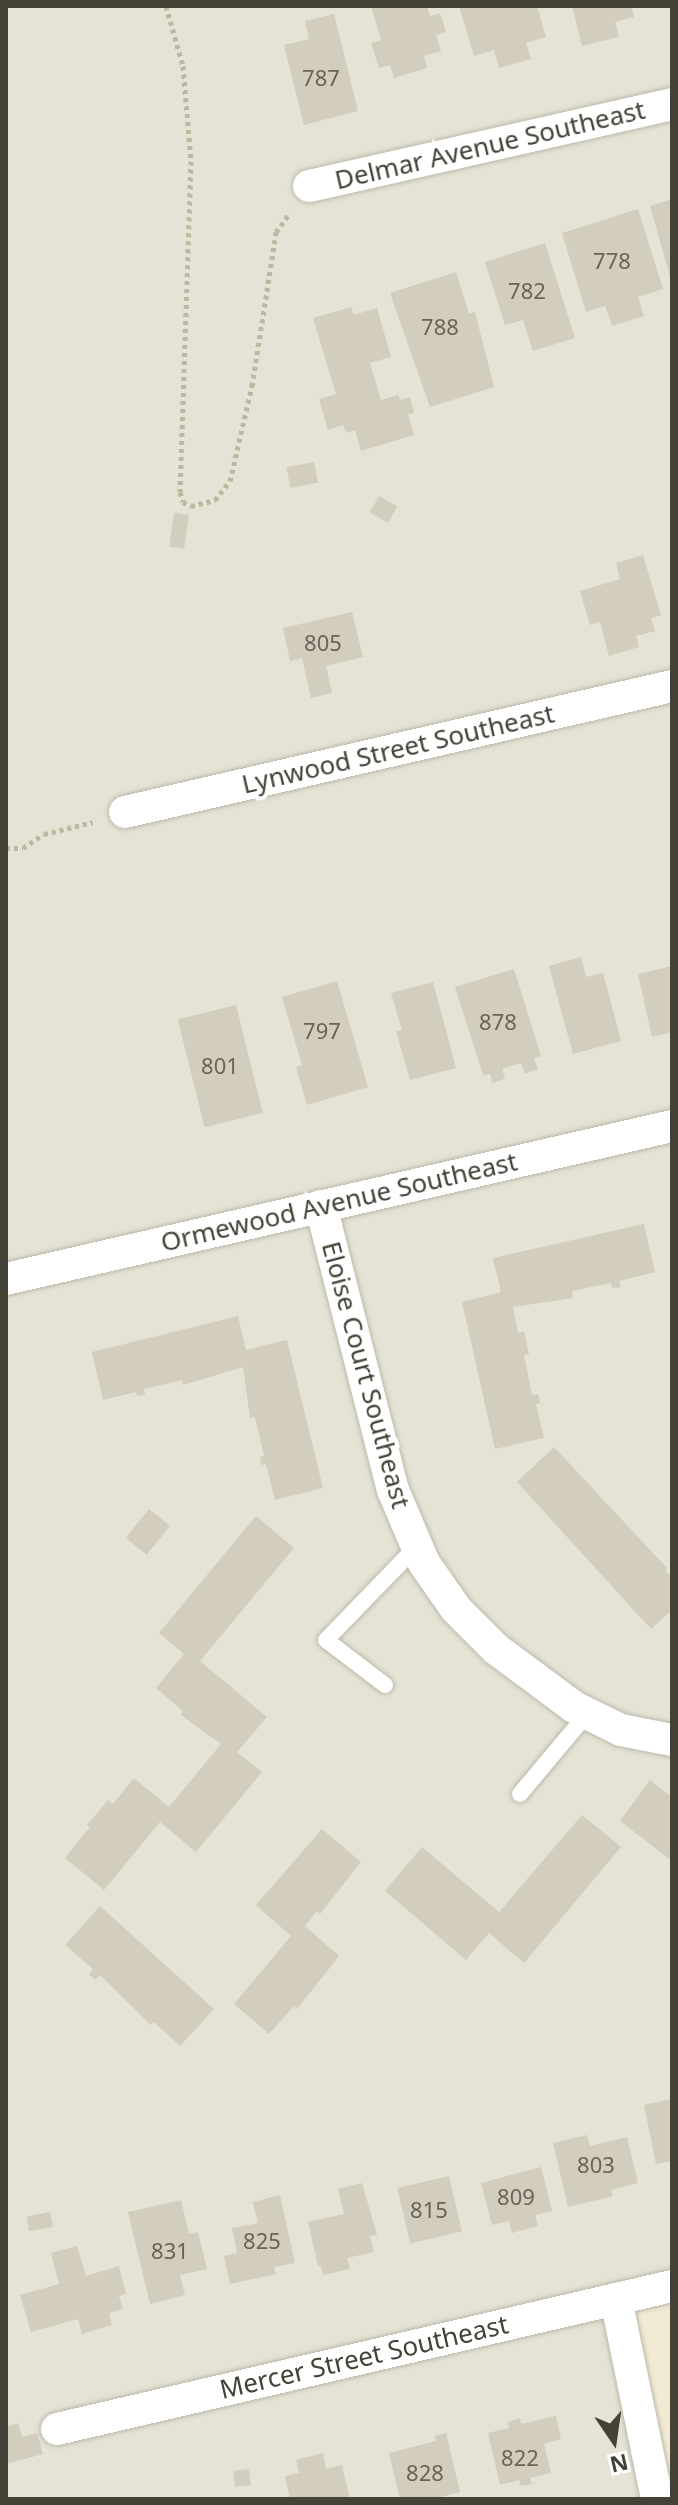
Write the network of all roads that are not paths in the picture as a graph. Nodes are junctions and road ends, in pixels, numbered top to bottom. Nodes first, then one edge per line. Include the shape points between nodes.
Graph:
1 (672, 104) edge
2 (309, 186) road end
3 (672, 686) edge
4 (125, 812) road end
5 (672, 1126) edge
6 (321, 1206) junction
7 (6, 1279) edge
8 (417, 1546) junction
9 (385, 1685) dead end
10 (587, 1714) junction
11 (672, 1740) edge
12 (520, 1794) dead end
13 (672, 2286) edge
14 (616, 2299) junction
15 (57, 2429) dead end
16 (657, 2499) edge

1 - 2 street, Delmar Avenue Southeast
3 - 4 street, Lynwood Street Southeast
5 - 6 street, Ormewood Avenue Southeast
6 - 7 street, Ormewood Avenue Southeast
6 - 8 street, Eloise Court Southeast via 393,1490
8 - 9 lane via 326,1640
8 - 10 street, Eloise Court Southeast via 456,1609 496,1649
10 - 11 street, Eloise Court Southeast via 621,1730
10 - 12 lane
13 - 14 street, Mercer Street Southeast
14 - 15 street, Mercer Street Southeast
14 - 16 street

